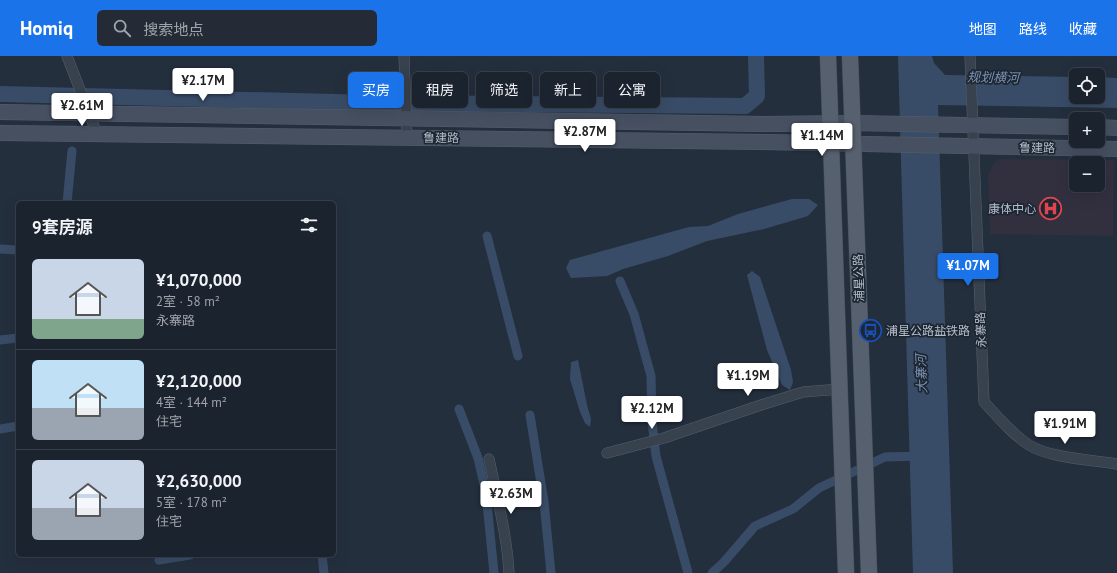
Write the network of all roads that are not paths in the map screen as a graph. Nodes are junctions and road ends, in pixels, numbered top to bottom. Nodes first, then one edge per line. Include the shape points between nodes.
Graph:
1 (67, 56) edge
2 (404, 56) edge
3 (828, 56) edge
4 (850, 56) edge
5 (970, 56) edge
6 (0, 112) edge
7 (89, 113) junction
8 (406, 118) junction
9 (852, 123) junction
10 (830, 124) junction
11 (973, 125) junction
12 (1069, 127) edge
13 (1105, 127) edge
14 (1117, 128) edge
15 (0, 133) edge
16 (97, 134) junction
17 (407, 138) junction
18 (832, 144) junction
19 (853, 144) junction
20 (974, 147) junction
21 (1117, 149) edge
22 (840, 389) junction
23 (607, 453) dead end
24 (489, 459) dead end
25 (1117, 464) edge
26 (508, 573) edge
27 (846, 573) edge
28 (868, 573) edge

1 - 7 street
2 - 8 street
3 - 10 main road, 浦星公路
4 - 9 main road, 浦星公路
5 - 11 street, 永寨路
6 - 7 street, 鲁建路
7 - 8 street, 鲁建路
7 - 16 street
8 - 10 street, 鲁建路
8 - 17 street
9 - 10 street, 鲁建路
9 - 11 street, 鲁建路
9 - 19 main road, 浦星公路
10 - 18 main road, 浦星公路
11 - 12 street, 鲁建路
11 - 20 street, 永寨路
13 - 14 street
15 - 16 street, 鲁建路
16 - 17 street, 鲁建路
17 - 18 street, 鲁建路
18 - 19 street, 鲁建路
18 - 22 main road, 浦星公路
19 - 20 street, 鲁建路
19 - 28 main road, 浦星公路
20 - 21 street, 鲁建路
20 - 25 street, 永寨路 via 984,402 1030,446 1054,454
22 - 23 street via 803,392 664,438
22 - 27 main road, 浦星公路
24 - 26 street via 508,556

